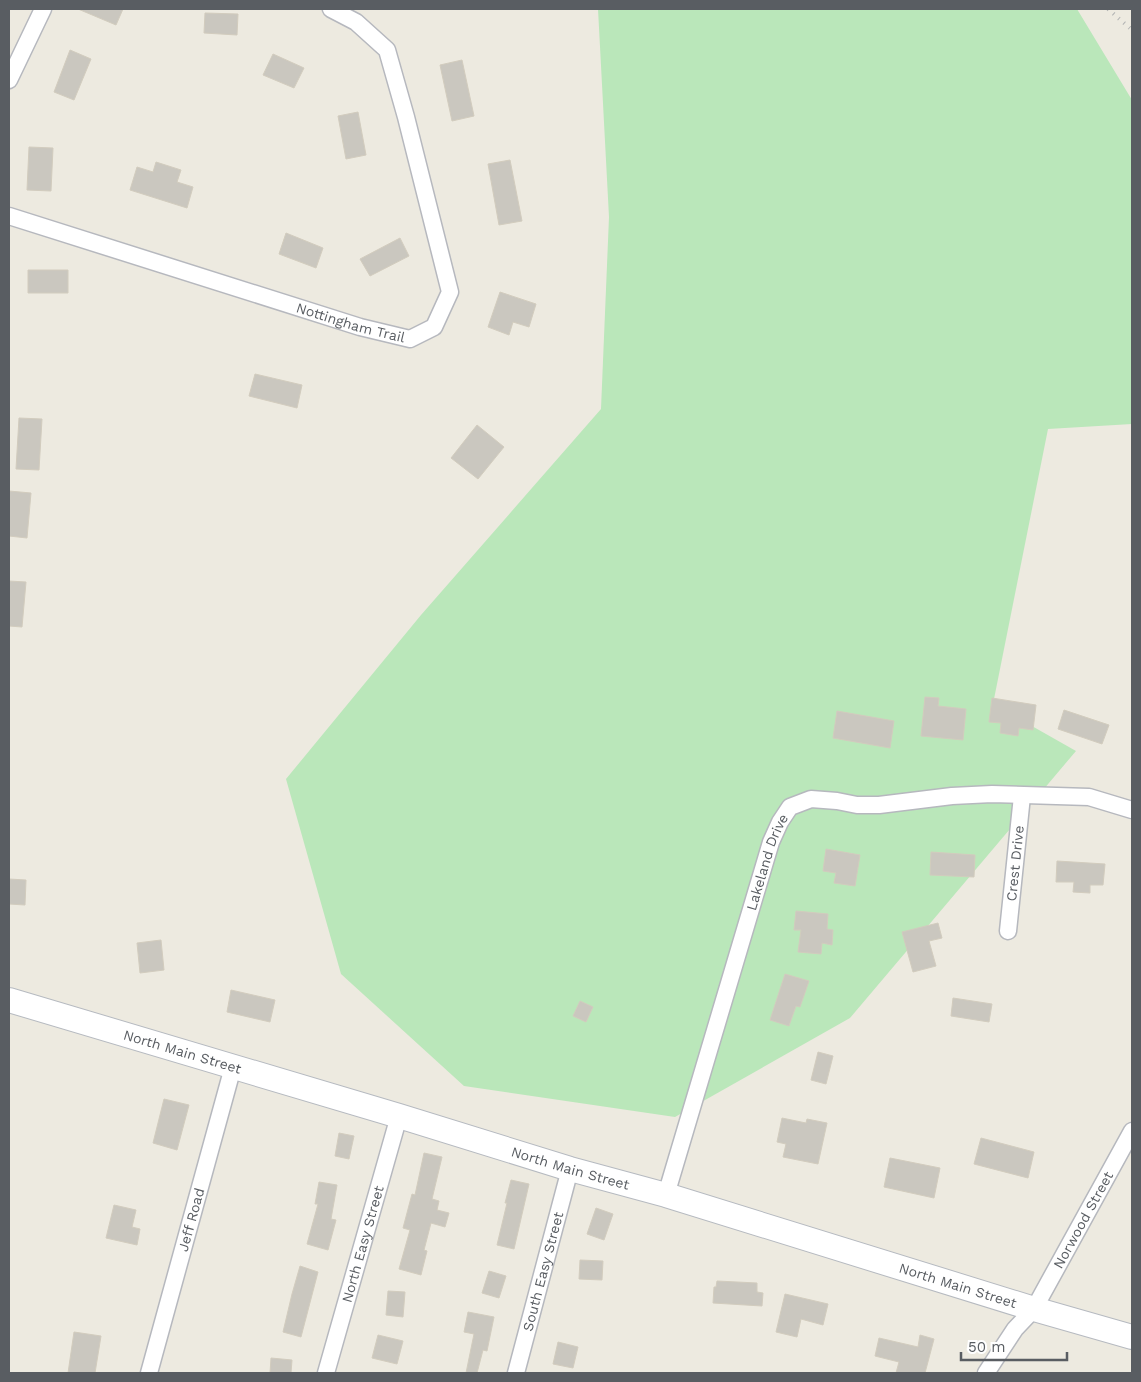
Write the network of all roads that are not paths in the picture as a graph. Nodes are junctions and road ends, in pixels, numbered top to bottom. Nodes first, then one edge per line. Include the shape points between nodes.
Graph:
1 (43, 9) edge
2 (331, 9) edge
3 (9, 80) edge
4 (9, 216) edge
5 (1022, 796) junction
6 (1132, 810) edge
7 (1008, 931) dead end
8 (9, 1000) edge
9 (234, 1067) junction
10 (399, 1116) junction
11 (1132, 1130) edge
12 (570, 1169) junction
13 (666, 1195) junction
14 (1034, 1309) junction
15 (1132, 1337) edge
16 (149, 1373) edge
17 (326, 1373) edge
18 (516, 1373) edge
19 (986, 1373) edge

1 - 3 street
2 - 4 street, Nottingham Trail via 356,22 387,50 450,292 434,328 410,339 360,327
5 - 6 street, Lakeland Drive via 1089,797
5 - 7 street, Crest Drive
5 - 13 street, Lakeland Drive via 952,796 879,805 811,799 790,807 771,842
8 - 9 street, North Main Street
9 - 10 street, North Main Street
9 - 16 street, Jeff Road
10 - 12 street, North Main Street
10 - 17 street, North Easy Street
11 - 14 street, Norwood Street
12 - 13 street, North Main Street
12 - 18 street, South Easy Street
13 - 14 street, North Main Street
14 - 15 street, North Main Street
14 - 19 street, Norwood Street via 1015,1329

